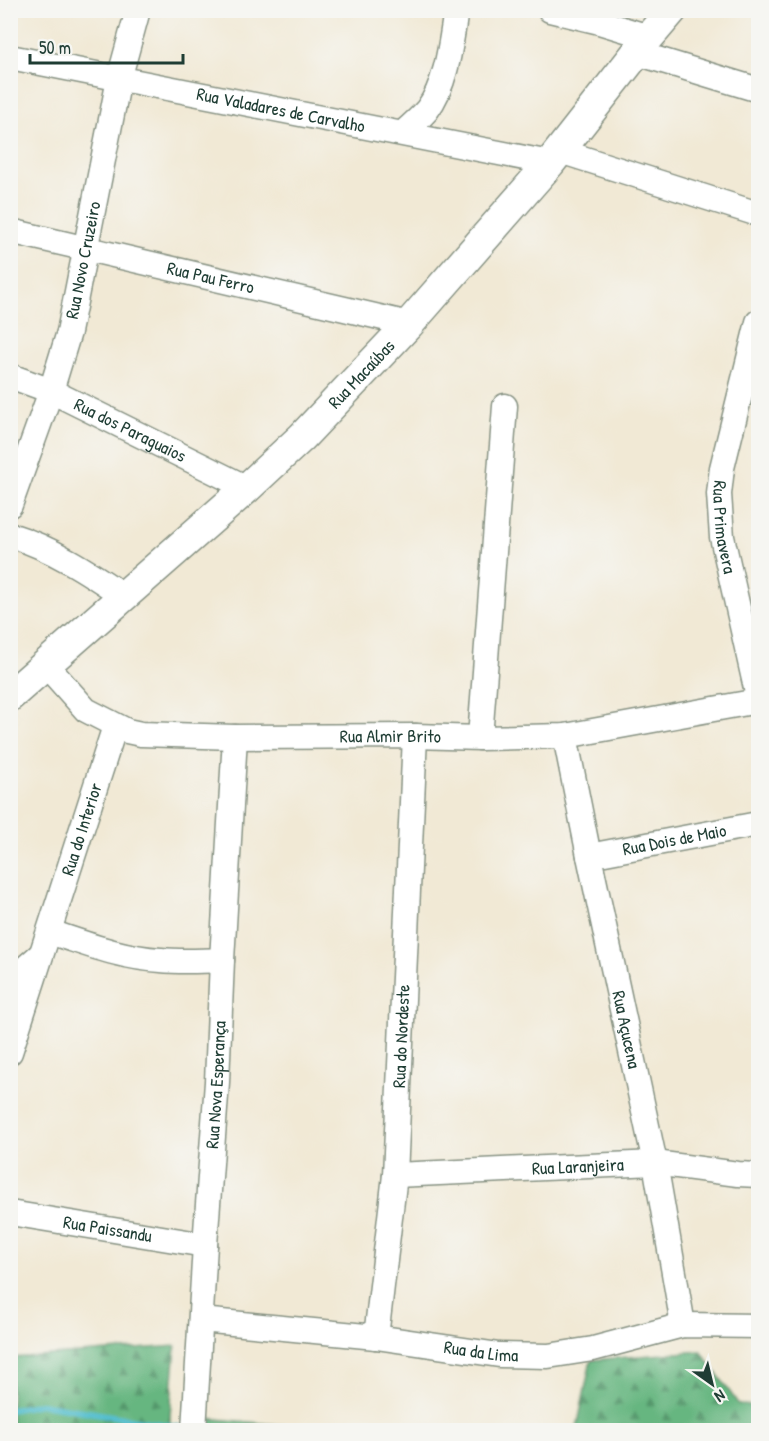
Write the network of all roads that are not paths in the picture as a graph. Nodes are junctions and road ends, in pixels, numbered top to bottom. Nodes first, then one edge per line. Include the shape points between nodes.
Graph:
1 (138, 10) edge
2 (456, 10) edge
3 (550, 10) edge
4 (672, 10) edge
5 (643, 45) junction
6 (10, 57) edge
7 (119, 79) junction
8 (759, 87) edge
9 (403, 133) junction
10 (555, 157) junction
11 (759, 214) edge
12 (10, 231) edge
13 (86, 249) junction
14 (759, 322) edge
15 (409, 324) junction
16 (10, 376) edge
17 (51, 391) junction
18 (505, 406) dead end
19 (247, 489) junction
20 (10, 505) edge
21 (10, 535) edge
22 (125, 597) junction
23 (46, 665) junction
24 (10, 696) edge
25 (759, 699) edge
26 (115, 726) junction
27 (415, 736) junction
28 (566, 736) junction
29 (235, 737) junction
30 (480, 738) junction
31 (759, 824) edge
32 (589, 856) junction
33 (46, 943) junction
34 (222, 960) junction
35 (10, 981) edge
36 (10, 1052) edge
37 (655, 1163) junction
38 (395, 1175) junction
39 (759, 1175) edge
40 (10, 1213) edge
41 (205, 1245) junction
42 (201, 1320) junction
43 (683, 1325) junction
44 (759, 1326) edge
45 (376, 1337) junction
46 (194, 1431) edge

1 - 7 street, Rua Novo Cruzeiro
2 - 9 street via 438,91 427,109
3 - 5 street via 596,21
4 - 5 street, Rua Macaúbas
5 - 8 street via 752,88
5 - 10 street, Rua Macaúbas
6 - 7 street, Rua Valadares de Carvalho
7 - 9 street, Rua Valadares de Carvalho
7 - 13 street, Rua Novo Cruzeiro
9 - 10 street, Rua Valadares de Carvalho
10 - 11 street, Rua Valadares de Carvalho
10 - 15 street, Rua Macaúbas
12 - 13 street, Rua Pau Ferro
13 - 15 street, Rua Pau Ferro
13 - 17 street, Rua Novo Cruzeiro via 69,332
14 - 25 street, Rua Primavera via 719,494 722,537
15 - 19 street, Rua Macaúbas
16 - 17 street, Rua dos Paraguaios
17 - 19 street, Rua dos Paraguaios
17 - 20 street, Rua Novo Cruzeiro
18 - 30 street
19 - 22 street, Rua Macaúbas
21 - 22 street via 46,548
22 - 23 street, Rua Macaúbas
23 - 24 street, Rua Macaúbas
23 - 26 street, Rua Almir Brito via 86,710
25 - 28 street, Rua Almir Brito
26 - 29 street, Rua Almir Brito via 141,734
26 - 33 street, Rua do Interior
27 - 29 street, Rua Almir Brito
27 - 30 street, Rua Almir Brito
27 - 38 street, Rua do Nordeste
28 - 30 street, Rua Almir Brito
28 - 32 street, Rua Açucena
29 - 34 street, Rua Nova Esperança
31 - 32 street, Rua Dois de Maio
32 - 37 street, Rua Açucena
33 - 34 street via 160,960
33 - 35 street
33 - 36 street, Rua do Interior
34 - 41 street, Rua Nova Esperança
37 - 38 street, Rua Laranjeira
37 - 39 street, Rua Laranjeira
37 - 43 street, Rua Açucena
38 - 45 street, Rua do Nordeste
40 - 41 street, Rua Paissandu
41 - 42 street, Rua Nova Esperança
42 - 45 street, Rua da Lima
42 - 46 street, Rua Nova Esperança
43 - 44 street, Rua da Lima
43 - 45 street, Rua da Lima via 593,1349 549,1356 499,1355

